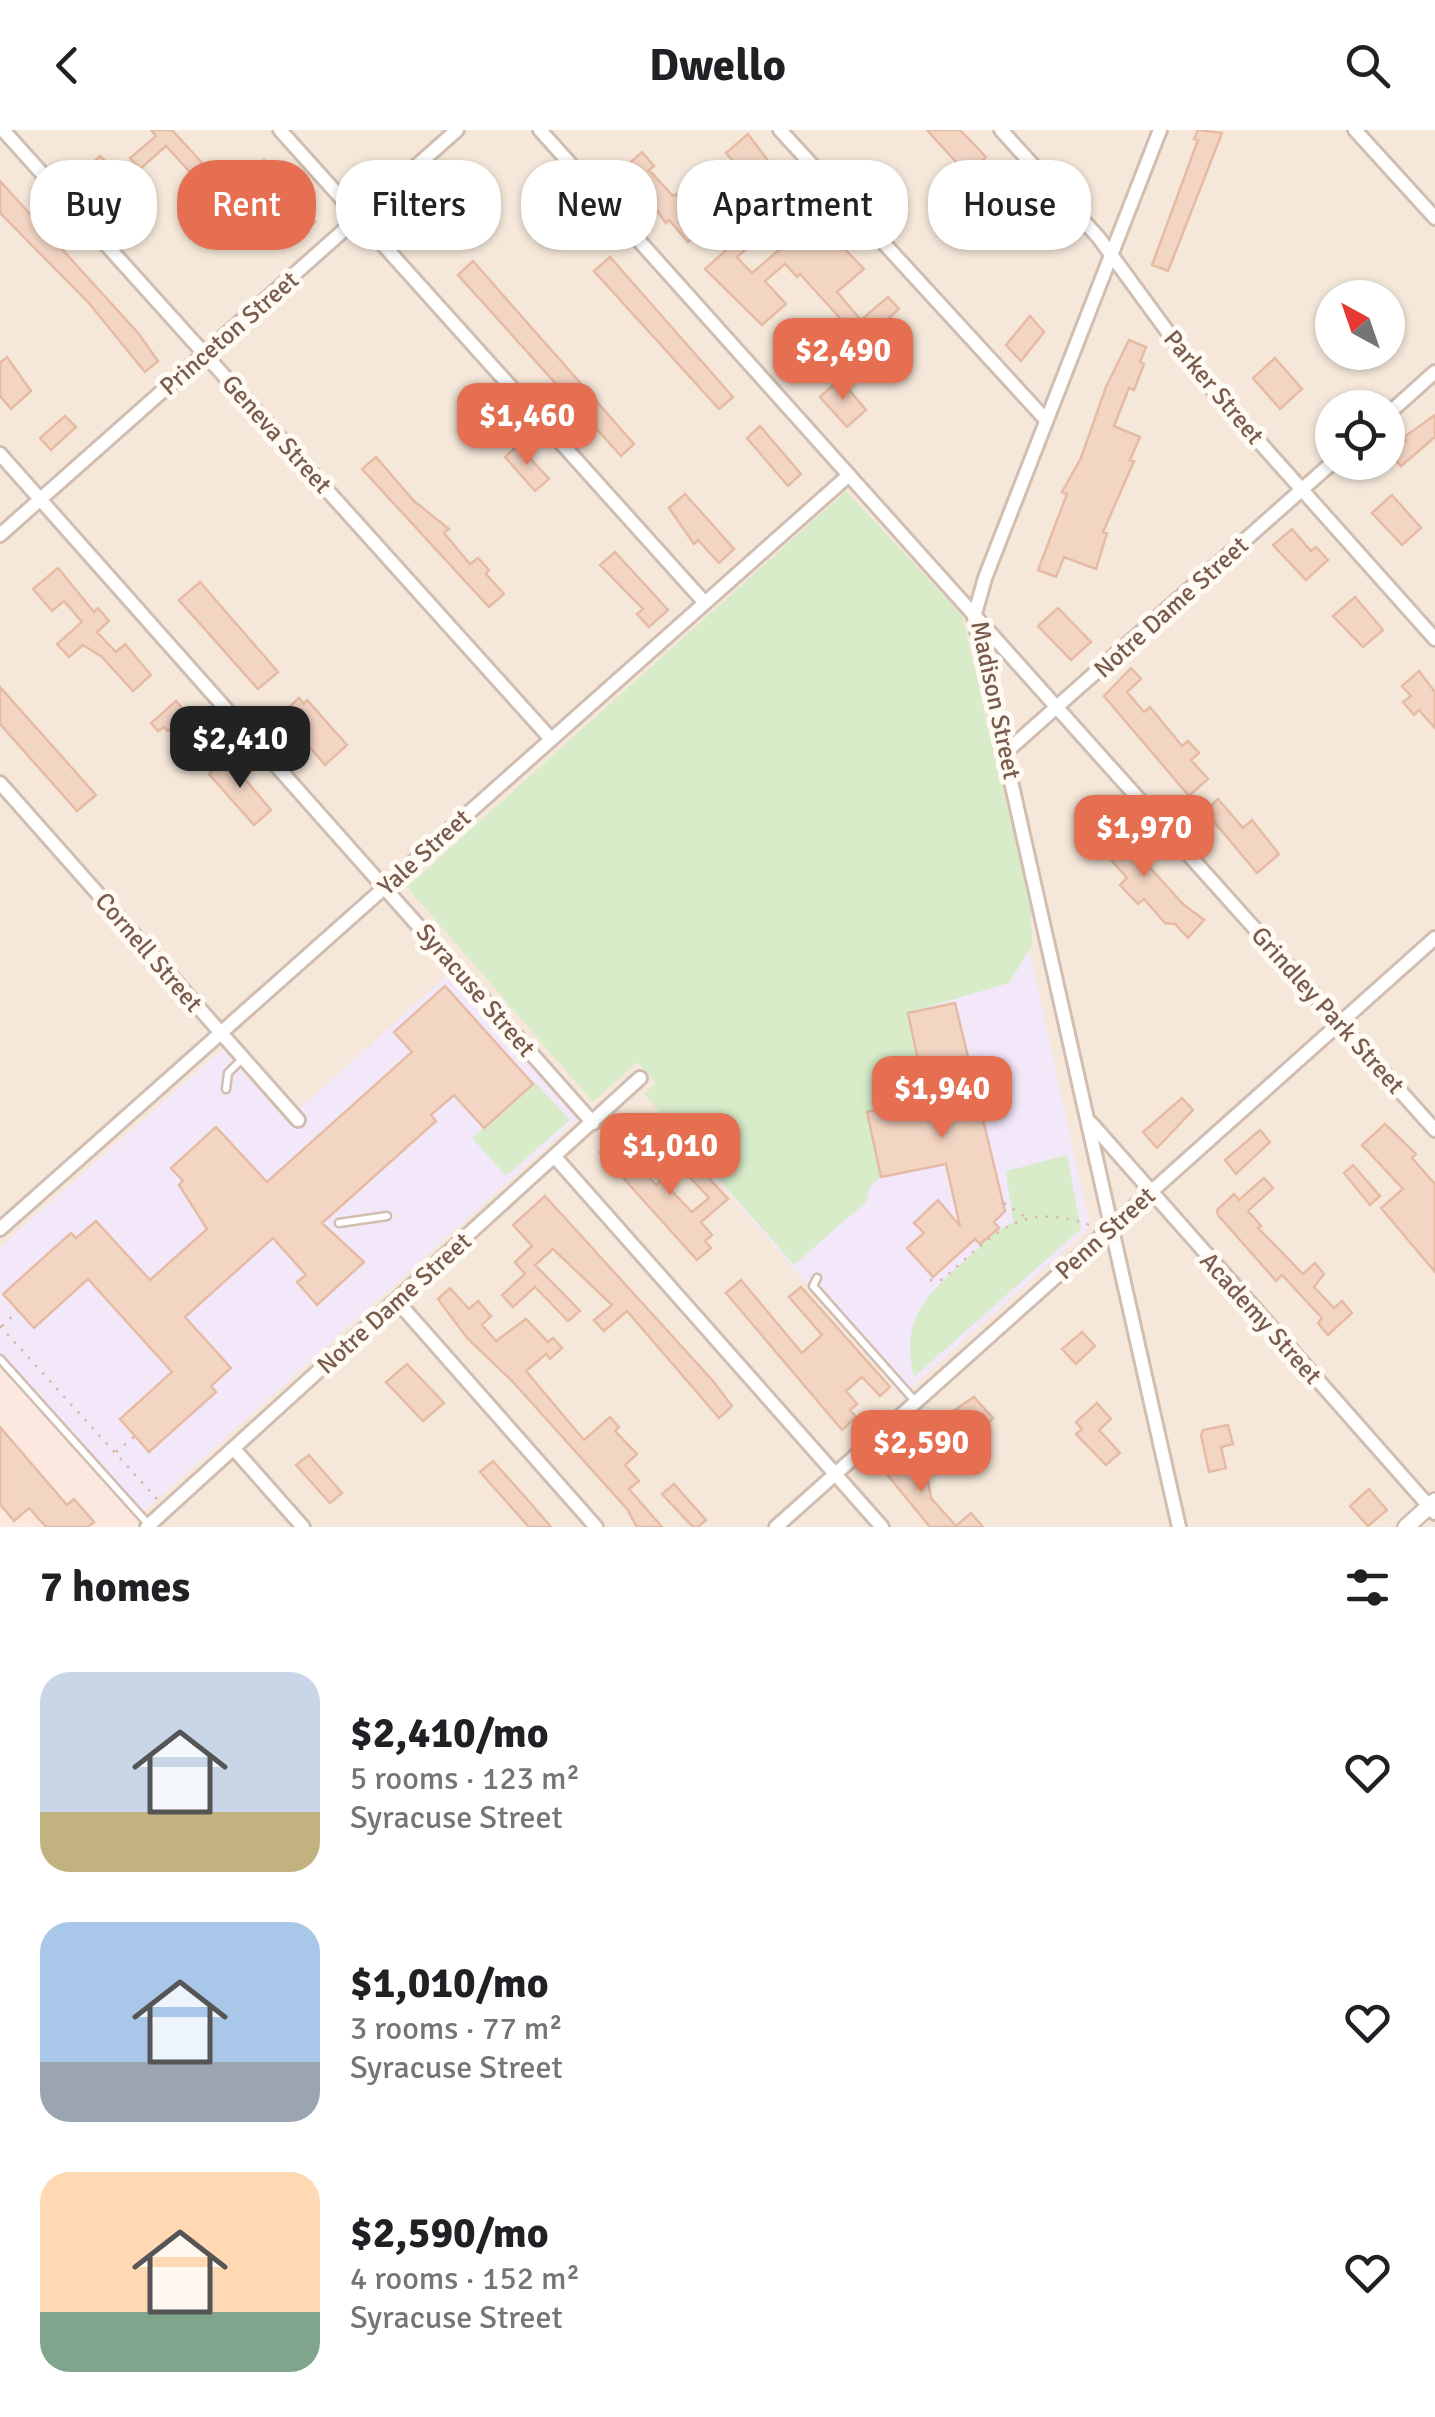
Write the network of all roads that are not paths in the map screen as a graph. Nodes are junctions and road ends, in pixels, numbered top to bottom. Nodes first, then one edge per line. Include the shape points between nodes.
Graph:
1 (3, 130) edge
2 (280, 130) edge
3 (457, 130) edge
4 (540, 130) edge
5 (780, 130) edge
6 (1001, 130) edge
7 (1160, 130) edge
8 (1355, 130) edge
9 (424, 160) edge
10 (336, 192) edge
11 (1435, 218) edge
12 (336, 239) edge
13 (389, 250) edge
14 (1112, 254) junction
15 (205, 354) junction
16 (1435, 372) edge
17 (1405, 399) edge
18 (1046, 420) junction
19 (0, 454) edge
20 (848, 475) junction
21 (1315, 478) edge
22 (1302, 490) junction
23 (40, 500) junction
24 (0, 535) edge
25 (704, 602) junction
26 (974, 617) junction
27 (1435, 639) edge
28 (1059, 707) junction
29 (551, 738) junction
30 (1007, 750) junction
31 (0, 782) edge
32 (384, 887) junction
33 (1435, 938) edge
34 (1340, 1023) junction
35 (220, 1032) junction
36 (243, 1058) junction
37 (640, 1078) dead end
38 (226, 1088) dead end
39 (298, 1120) dead end
40 (1090, 1121) junction
41 (593, 1123) junction
42 (1435, 1130) edge
43 (555, 1157) junction
44 (1150, 1193) junction
45 (387, 1216) dead end
46 (3, 1221) edge
47 (339, 1223) dead end
48 (1111, 1227) junction
49 (817, 1278) dead end
50 (396, 1301) junction
51 (0, 1359) edge
52 (916, 1402) junction
53 (234, 1449) junction
54 (835, 1474) junction
55 (1433, 1507) edge
56 (149, 1526) edge
57 (303, 1527) edge
58 (596, 1527) edge
59 (776, 1527) edge
60 (882, 1527) edge
61 (1178, 1527) edge
62 (1406, 1527) edge

1 - 15 street, Geneva Street
2 - 10 street
3 - 9 street, Princeton Street
4 - 20 street, Grindley Park Street
5 - 18 street
6 - 14 street, Parker Street
7 - 14 street, Madison Street
8 - 11 street
12 - 15 street, Princeton Street
13 - 25 street
14 - 18 street, Madison Street
14 - 22 street, Parker Street via 1197,372
15 - 23 street, Princeton Street
15 - 29 street, Geneva Street
16 - 17 street
18 - 26 street, Madison Street
19 - 23 street, Syracuse Street
20 - 25 street, Yale Street
20 - 26 street, Grindley Park Street
21 - 22 street, Notre Dame Street
22 - 27 street, Parker Street
22 - 28 street, Notre Dame Street
23 - 24 street, Princeton Street
23 - 32 street, Syracuse Street
25 - 29 street, Yale Street
26 - 28 street, Grindley Park Street
26 - 30 street, Madison Street
28 - 30 street, Notre Dame Street
28 - 34 street, Grindley Park Street
29 - 32 street, Yale Street
30 - 40 street, Madison Street
31 - 35 street, Cornell Street
32 - 35 street, Yale Street
32 - 41 street, Syracuse Street
33 - 34 street, Penn Street
34 - 42 street, Grindley Park Street
34 - 44 street, Penn Street
35 - 36 street, Cornell Street
35 - 46 street, Yale Street
36 - 38 lane via 228,1072
36 - 39 street, Cornell Street
37 - 41 street, Notre Dame Street
40 - 44 street, Academy Street
40 - 48 street, Madison Street
41 - 43 street, Notre Dame Street
43 - 50 street, Notre Dame Street
43 - 54 street
44 - 48 street, Penn Street
44 - 55 street, Academy Street
45 - 47 lane
48 - 52 street, Penn Street
48 - 61 street, Madison Street
49 - 52 lane via 813,1286
50 - 53 street, Notre Dame Street
50 - 58 street
51 - 56 lane
52 - 54 street, Penn Street
53 - 56 street, Notre Dame Street
53 - 57 street
54 - 59 street, Penn Street
54 - 60 street
55 - 62 street

